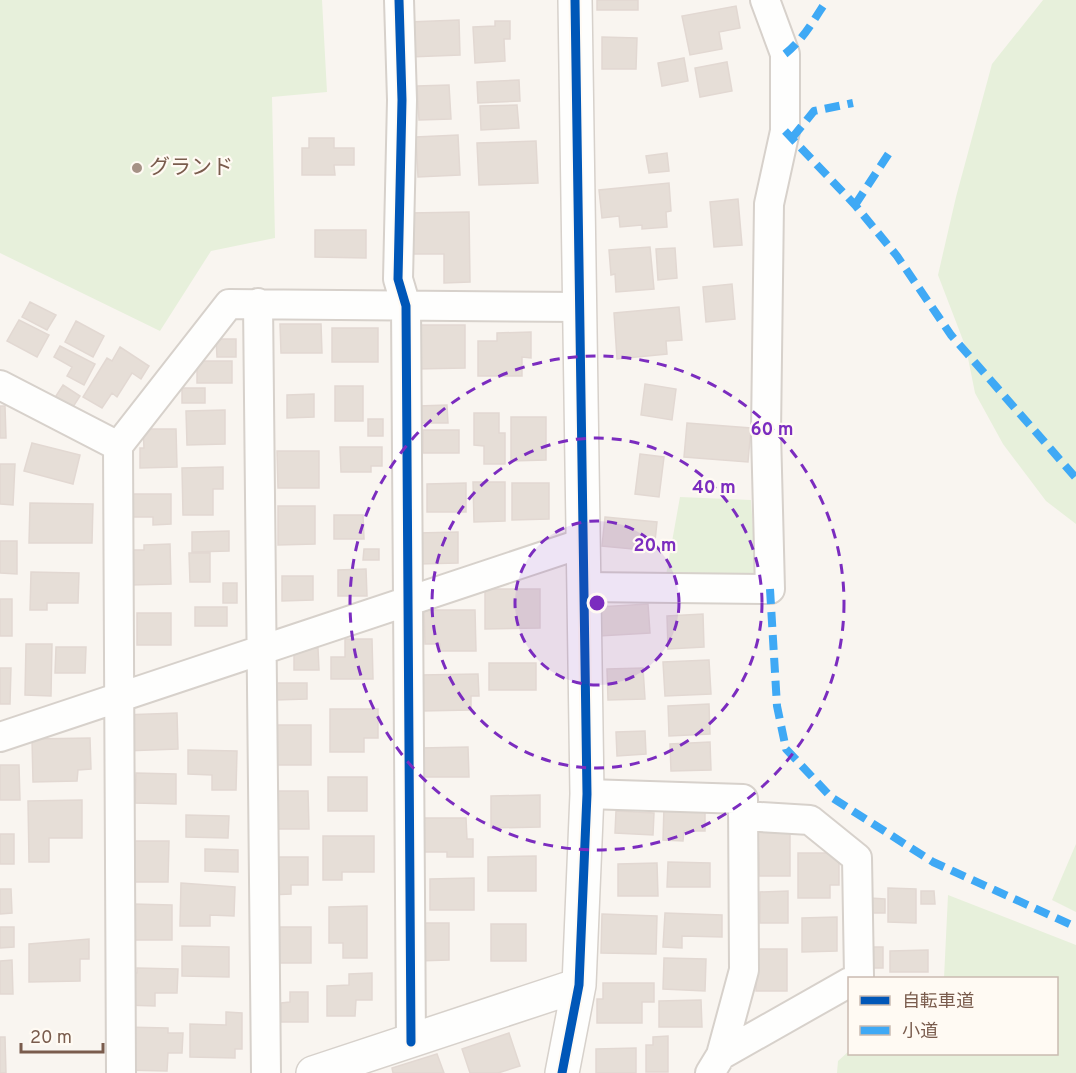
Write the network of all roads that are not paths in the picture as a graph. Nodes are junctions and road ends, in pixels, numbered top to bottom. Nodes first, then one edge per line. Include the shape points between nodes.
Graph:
1 (399, 0) edge
2 (575, 0) edge
3 (765, 0) edge
4 (258, 303) junction
5 (406, 306) junction
6 (581, 307) junction
7 (0, 384) edge
8 (118, 446) junction
9 (583, 543) junction
10 (584, 587) junction
11 (408, 602) junction
12 (262, 650) junction
13 (118, 698) junction
14 (0, 737) edge
15 (587, 795) junction
16 (743, 816) junction
17 (858, 977) edge
18 (848, 983) edge
19 (579, 985) junction
20 (411, 1042) junction
21 (715, 1064) edge
22 (121, 1073) edge
23 (266, 1073) edge
24 (313, 1073) edge
25 (562, 1073) edge

1 - 5 street via 402,100 398,279
2 - 6 street
3 - 10 street via 785,54 785,131 769,204 766,432 770,589
4 - 5 street
4 - 8 street via 229,303
4 - 12 street
5 - 6 street
5 - 11 street
6 - 9 street
7 - 8 street
8 - 13 street
9 - 10 street
9 - 11 street
10 - 15 street
11 - 12 street
11 - 20 street
12 - 13 street
12 - 23 street
13 - 14 street
13 - 22 street
15 - 16 street via 743,799
15 - 19 street
16 - 17 street via 810,820 856,858
16 - 21 street via 744,970
18 - 21 street
19 - 20 street
19 - 25 street
20 - 24 street

